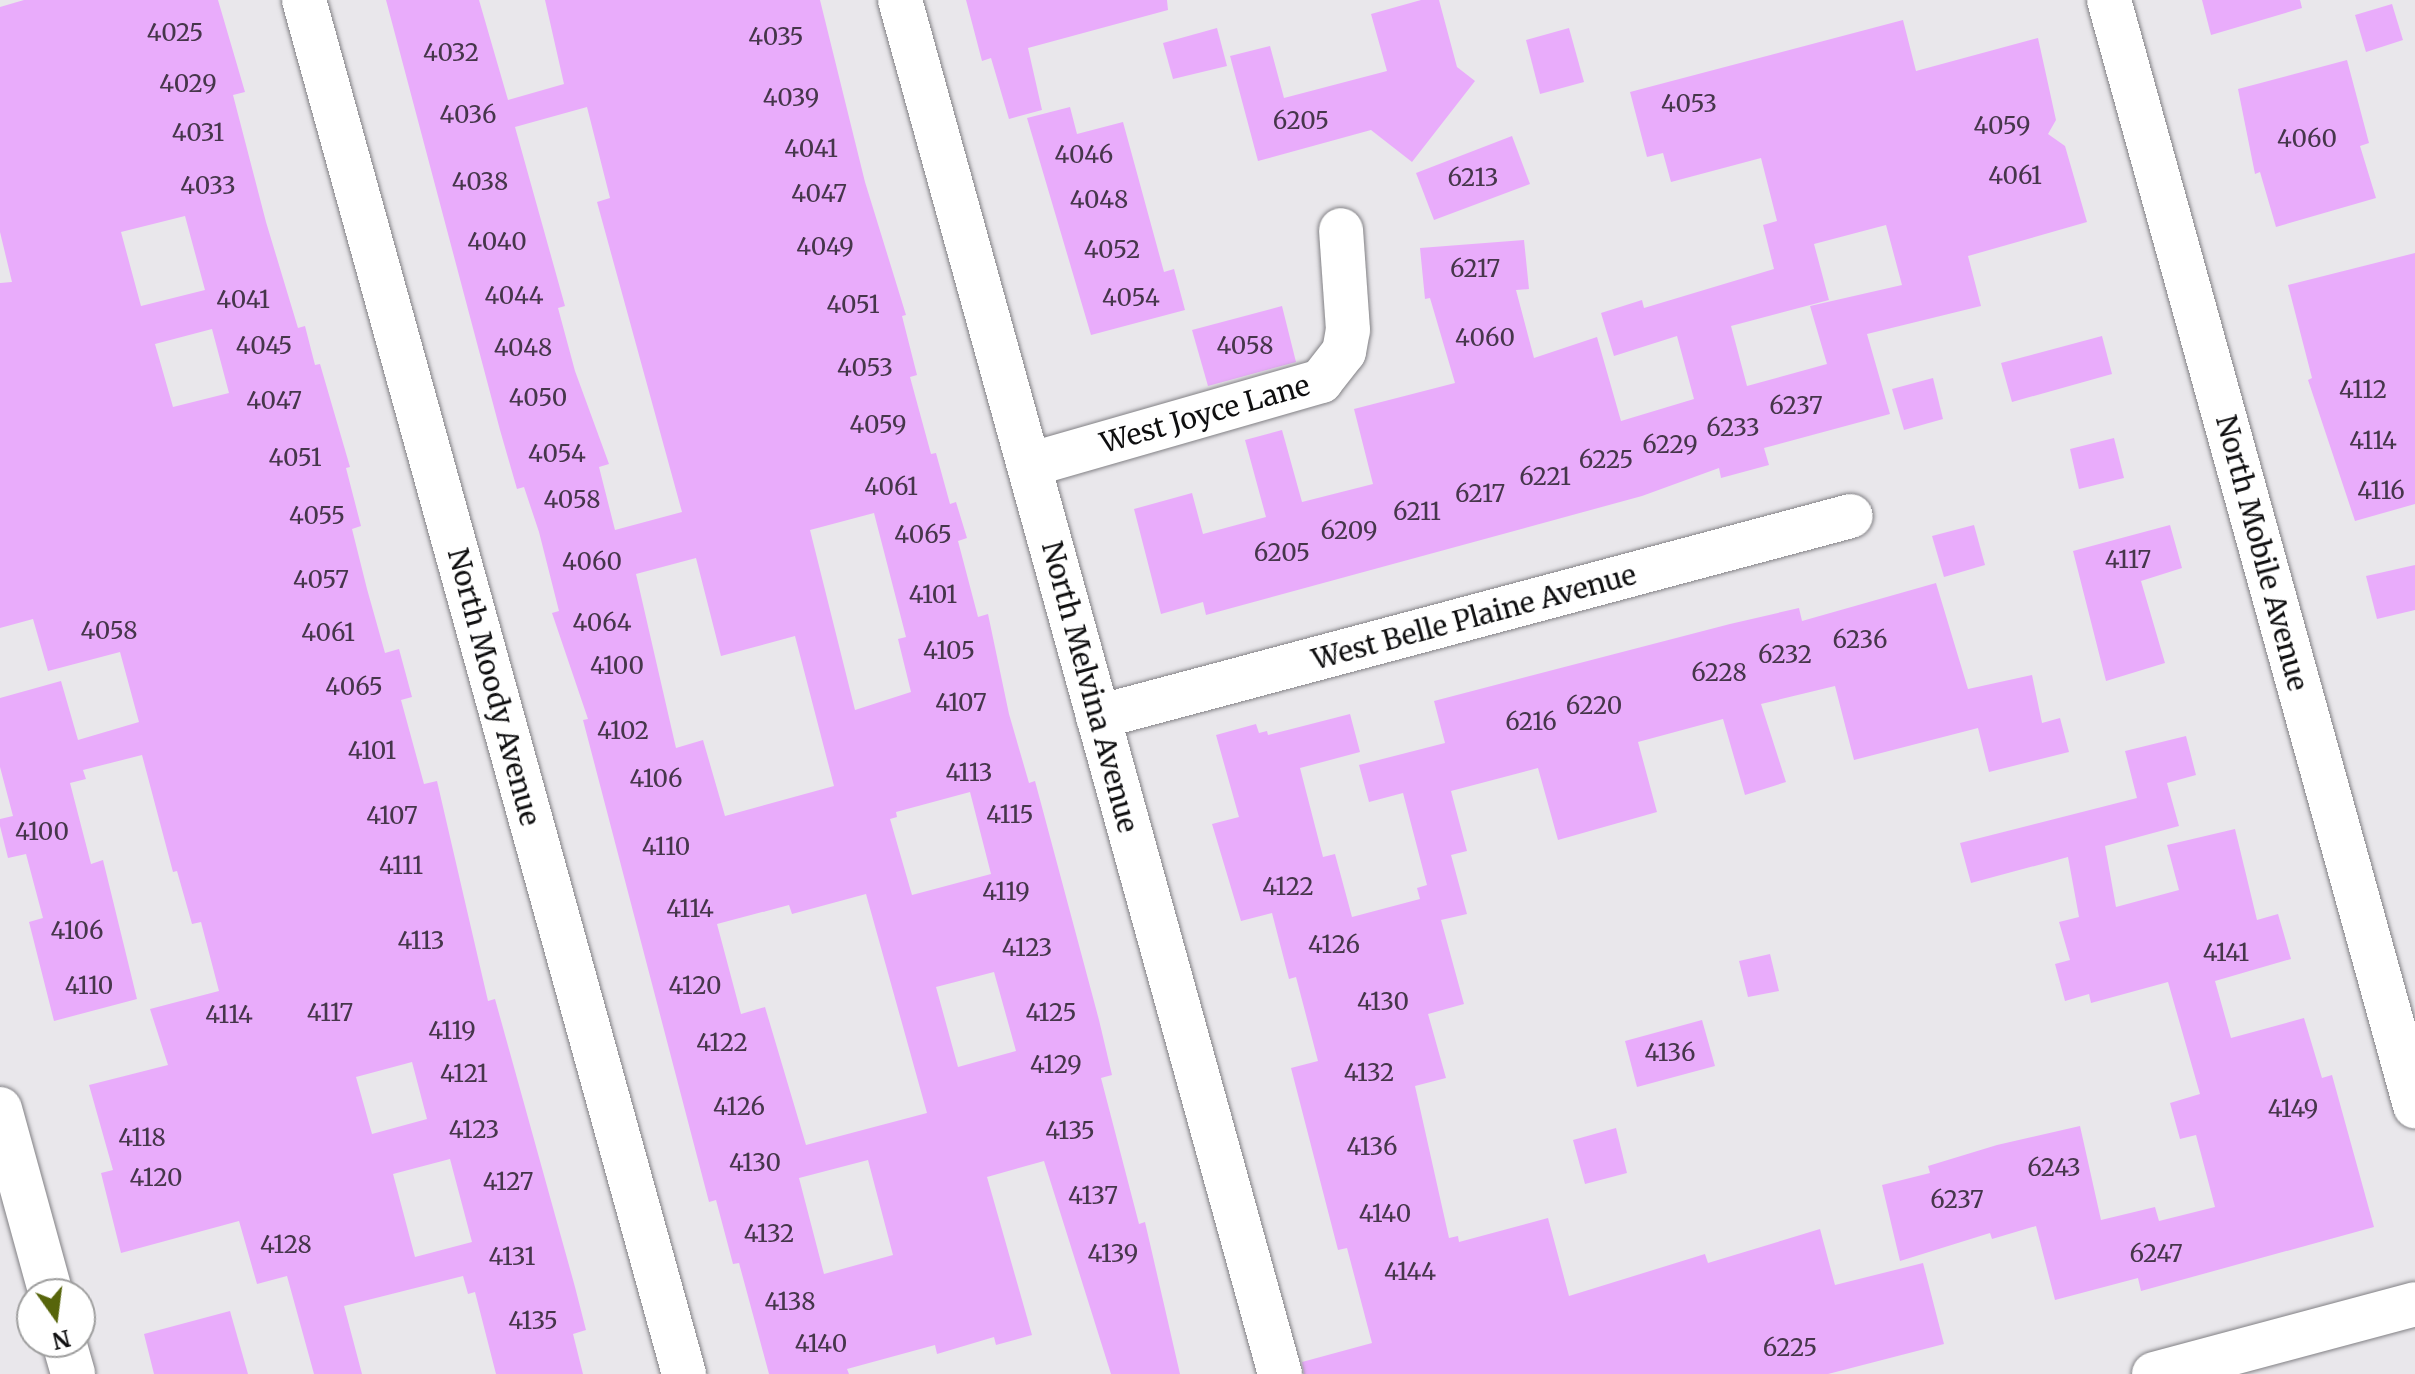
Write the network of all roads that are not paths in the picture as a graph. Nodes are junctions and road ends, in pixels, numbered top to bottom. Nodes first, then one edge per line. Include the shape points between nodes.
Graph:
1 (304, 0) edge
2 (900, 0) edge
3 (2109, 0) edge
4 (1341, 230) dead end
5 (1029, 465) junction
6 (1851, 516) dead end
7 (1098, 717) junction
8 (2415, 1106) edge
9 (0, 1109) edge
10 (47, 1278) edge
11 (2415, 1304) edge
12 (684, 1374) edge
13 (1280, 1374) edge
14 (2154, 1374) edge

1 - 12 street, North Moody Avenue
2 - 5 street, North Melvina Avenue
3 - 8 street, North Mobile Avenue
4 - 5 street, West Joyce Lane via 1348,330 1344,352 1321,381
5 - 7 street, North Melvina Avenue
6 - 7 street, West Belle Plaine Avenue
7 - 13 street, North Melvina Avenue
9 - 10 street
11 - 14 street

